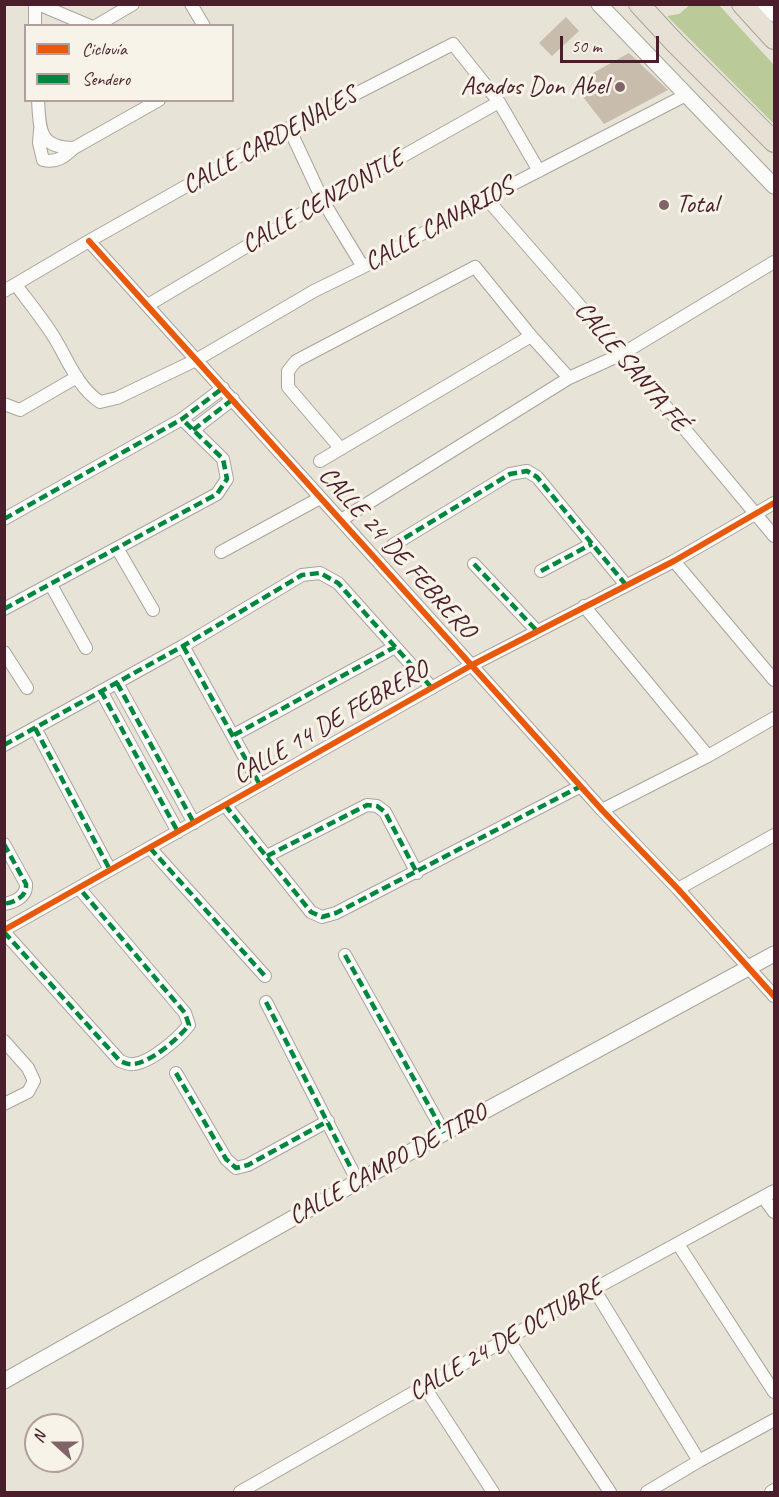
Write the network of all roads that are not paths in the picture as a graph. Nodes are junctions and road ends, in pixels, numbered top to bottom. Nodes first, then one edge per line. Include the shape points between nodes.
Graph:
1 (36, 4) edge
2 (133, 4) edge
3 (191, 4) edge
4 (599, 4) edge
5 (639, 4) edge
6 (742, 4) edge
7 (765, 4) edge
8 (116, 10) edge
9 (774, 15) edge
10 (35, 24) edge
11 (85, 24) edge
12 (98, 24) edge
13 (203, 24) edge
14 (774, 39) edge
15 (686, 95) junction
16 (38, 102) edge
17 (155, 102) edge
18 (500, 102) junction
19 (289, 128) junction
20 (40, 130) junction
21 (774, 142) edge
22 (74, 148) junction
23 (539, 171) junction
24 (774, 186) edge
25 (486, 198) junction
26 (323, 201) junction
27 (89, 240) junction
28 (774, 262) edge
29 (363, 267) junction
30 (10, 288) edge
31 (148, 305) junction
32 (531, 336) junction
33 (622, 354) junction
34 (196, 360) junction
35 (77, 378) junction
36 (569, 378) junction
37 (223, 388) junction
38 (233, 399) junction
39 (4, 404) edge
40 (182, 419) junction
41 (193, 430) junction
42 (342, 449) junction
43 (320, 460) dead end
44 (320, 498) junction
45 (774, 503) edge
46 (755, 514) junction
47 (4, 519) edge
48 (341, 520) junction
49 (774, 536) edge
50 (393, 544) dead end
51 (592, 544) junction
52 (117, 548) junction
53 (221, 552) dead end
54 (674, 561) junction
55 (474, 564) dead end
56 (541, 571) dead end
57 (51, 585) junction
58 (626, 585) junction
59 (584, 606) junction
60 (4, 609) edge
61 (153, 610) dead end
62 (537, 631) junction
63 (183, 646) junction
64 (395, 647) junction
65 (86, 648) dead end
66 (4, 652) edge
67 (472, 665) junction
68 (774, 680) edge
69 (117, 683) junction
70 (27, 688) dead end
71 (432, 688) junction
72 (101, 691) junction
73 (774, 718) edge
74 (35, 728) junction
75 (234, 735) junction
76 (4, 745) edge
77 (708, 756) junction
78 (261, 785) junction
79 (581, 786) junction
80 (225, 805) junction
81 (602, 810) junction
82 (194, 823) junction
83 (178, 832) junction
84 (774, 835) edge
85 (4, 844) edge
86 (150, 848) junction
87 (267, 856) junction
88 (110, 870) junction
89 (417, 873) junction
90 (79, 888) junction
91 (678, 889) junction
92 (4, 904) edge
93 (4, 931) edge
94 (774, 954) edge
95 (345, 955) dead end
96 (749, 968) junction
97 (266, 976) dead end
98 (774, 996) edge
99 (266, 1002) dead end
100 (4, 1041) edge
101 (176, 1072) dead end
102 (4, 1104) edge
103 (328, 1121) junction
104 (444, 1133) junction
105 (357, 1182) junction
106 (774, 1191) edge
107 (763, 1197) junction
108 (774, 1212) edge
109 (678, 1244) junction
110 (594, 1289) junction
111 (508, 1339) junction
112 (4, 1381) edge
113 (424, 1386) junction
114 (774, 1392) edge
115 (774, 1420) edge
116 (699, 1461) junction
117 (774, 1490) edge
118 (240, 1492) edge
119 (493, 1492) edge
120 (610, 1492) edge
121 (646, 1492) edge
122 (771, 1492) edge

1 - 10 street
1 - 11 street
2 - 8 street
3 - 13 street
4 - 15 street
5 - 21 highway
6 - 14 highway
7 - 9 street
8 - 12 street
15 - 23 street, CALLE CANARIOS
15 - 24 street
16 - 20 street
17 - 22 street
18 - 19 street, CALLE CARDENALES via 453,44
18 - 23 street
18 - 26 street, CALLE CENZONTLE
19 - 26 street
19 - 27 street, CALLE CARDENALES
20 - 22 street via 53,145
20 - 22 street via 43,160 61,160
23 - 25 street, CALLE CANARIOS
25 - 29 street, CALLE CANARIOS
25 - 33 street, CALLE SANTA FÉ
26 - 29 street
26 - 31 street, CALLE CENZONTLE
27 - 30 street, CALLE CARDENALES
27 - 31 street, CALLE 24 DE FEBRERO
28 - 33 street
29 - 34 street, CALLE CANARIOS
30 - 35 street via 52,334
31 - 34 street, CALLE 24 DE FEBRERO
32 - 36 street
32 - 42 street
32 - 42 street via 475,267 296,362 288,371 288,387
33 - 36 street
33 - 46 street, CALLE SANTA FÉ
34 - 35 street, CALLE CANARIOS via 117,398 100,402 90,396
34 - 37 street, CALLE 24 DE FEBRERO
35 - 39 street via 20,410
36 - 48 street
37 - 38 street, CALLE 24 DE FEBRERO
37 - 40 street
38 - 41 street
38 - 44 street, CALLE 24 DE FEBRERO
40 - 41 street
40 - 47 street
41 - 52 street via 223,459 227,479 217,494
42 - 43 street
44 - 48 street, CALLE 24 DE FEBRERO
44 - 53 street
45 - 46 street, CALLE 14 DE FEBRERO
46 - 49 street, CALLE SANTA FÉ
46 - 54 street, CALLE 14 DE FEBRERO
48 - 67 street, CALLE 24 DE FEBRERO
50 - 51 street via 510,474 528,471
51 - 56 street
51 - 58 street
52 - 57 street
52 - 61 street
54 - 58 street, CALLE 14 DE FEBRERO
54 - 68 street
55 - 62 street
57 - 60 street
57 - 65 street
58 - 59 street, CALLE 14 DE FEBRERO
59 - 62 street, CALLE 14 DE FEBRERO
59 - 77 street
62 - 67 street, CALLE 14 DE FEBRERO
63 - 64 street via 302,575 320,573 338,583
63 - 69 street
63 - 75 street
64 - 71 street
64 - 75 street
66 - 70 street
67 - 71 street, CALLE 14 DE FEBRERO
67 - 79 street, CALLE 24 DE FEBRERO
69 - 72 street
69 - 82 street
71 - 78 street, CALLE 14 DE FEBRERO
72 - 74 street
72 - 83 street
73 - 77 street
74 - 76 street
74 - 88 street
75 - 78 street
77 - 81 street
78 - 80 street, CALLE 14 DE FEBRERO
79 - 81 street, CALLE 24 DE FEBRERO
79 - 89 street
80 - 82 street, CALLE 14 DE FEBRERO
80 - 87 street
81 - 91 street, CALLE 24 DE FEBRERO
82 - 83 street, CALLE 14 DE FEBRERO
83 - 86 street, CALLE 14 DE FEBRERO
84 - 91 street
85 - 92 street via 26,890 22,897
86 - 88 street, CALLE 14 DE FEBRERO
86 - 97 street
87 - 89 street via 311,912 322,917
87 - 89 street via 367,805 377,806 385,812
88 - 90 street, CALLE 14 DE FEBRERO
90 - 93 street, CALLE 14 DE FEBRERO
90 - 93 street via 185,1012 189,1025 179,1038 142,1062 131,1065 120,1061
91 - 96 street, CALLE 24 DE FEBRERO
94 - 96 street, CALLE CAMPO DE TIRO
95 - 104 street
96 - 98 street, CALLE 24 DE FEBRERO
96 - 104 street, CALLE CAMPO DE TIRO
99 - 103 street
100 - 102 street via 34,1081 28,1092
101 - 103 street via 226,1159 236,1168 249,1165
103 - 105 street
104 - 105 street, CALLE CAMPO DE TIRO
105 - 112 street, CALLE CAMPO DE TIRO
106 - 107 street, CALLE 24 DE OCTUBRE
107 - 108 street
107 - 109 street, CALLE 24 DE OCTUBRE
109 - 110 street, CALLE 24 DE OCTUBRE
109 - 114 street
110 - 111 street, CALLE 24 DE OCTUBRE
110 - 116 street
111 - 113 street, CALLE 24 DE OCTUBRE
111 - 120 street
113 - 118 street, CALLE 24 DE OCTUBRE
113 - 119 street
115 - 116 street
116 - 121 street
117 - 122 street

